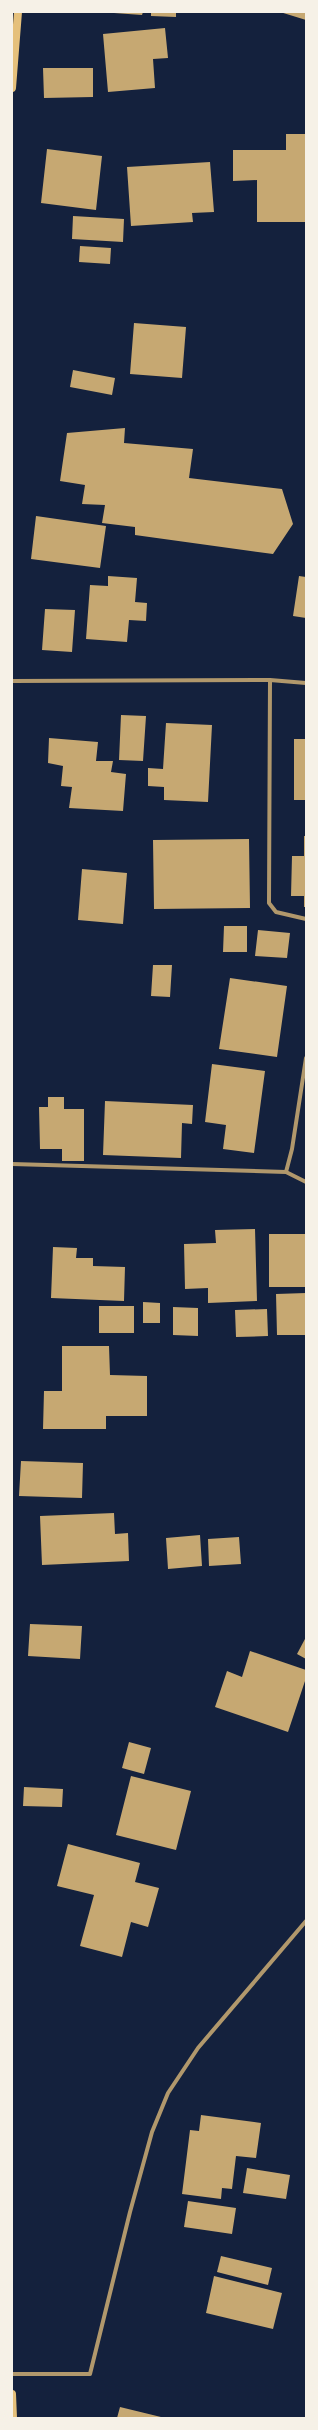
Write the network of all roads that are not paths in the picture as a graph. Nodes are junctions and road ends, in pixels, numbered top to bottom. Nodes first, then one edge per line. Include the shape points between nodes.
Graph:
1 (18, 12) edge
2 (12, 88) edge
3 (270, 680) junction
4 (12, 681) edge
5 (306, 683) edge
6 (306, 918) edge
7 (306, 1058) edge
8 (12, 1164) edge
9 (286, 1172) junction
10 (306, 1182) edge
11 (306, 1921) edge
12 (12, 2374) edge
13 (12, 2394) edge
14 (13, 2418) edge

1 - 2 main road
3 - 4 street
3 - 5 street
3 - 6 street via 269,903 276,912
7 - 9 street
8 - 9 street
9 - 10 street
11 - 12 street via 198,2048 168,2093 152,2132 90,2374
13 - 14 main road

